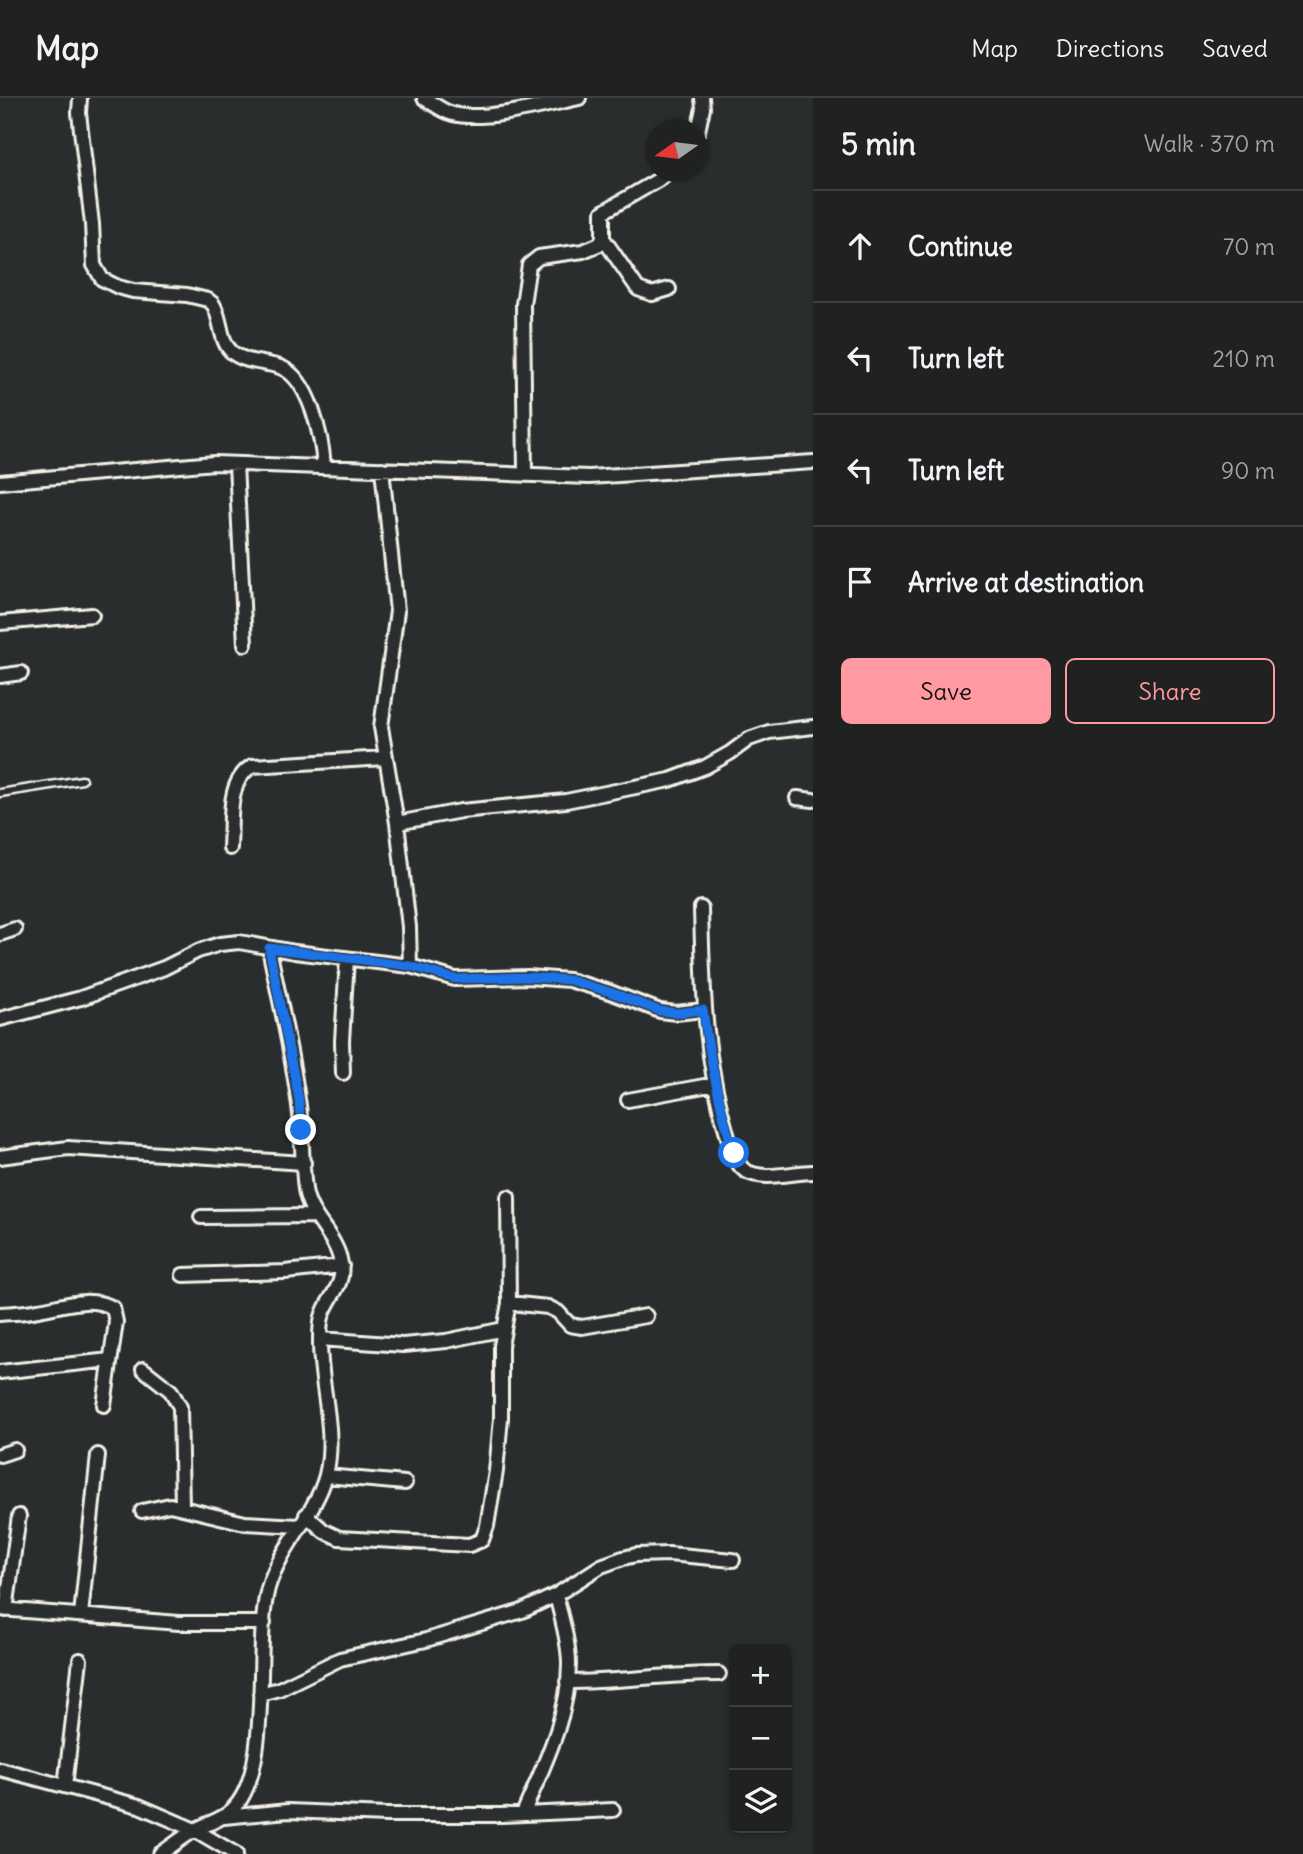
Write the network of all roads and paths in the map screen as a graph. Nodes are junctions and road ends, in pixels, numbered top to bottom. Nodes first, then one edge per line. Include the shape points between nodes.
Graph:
1 (80, 98) edge
2 (424, 98) edge
3 (579, 98) edge
4 (702, 98) edge
5 (701, 119) edge
6 (655, 182) edge
7 (603, 238) junction
8 (669, 289) dead end
9 (813, 462) edge
10 (236, 464) junction
11 (324, 467) junction
12 (383, 469) junction
13 (525, 474) junction
14 (0, 482) edge
15 (92, 615) dead end
16 (0, 623) edge
17 (245, 644) dead end
18 (21, 673) dead end
19 (0, 676) edge
20 (813, 727) edge
21 (385, 758) junction
22 (82, 780) dead end
23 (0, 793) edge
24 (797, 798) dead end
25 (813, 800) edge
26 (397, 823) junction
27 (230, 848) dead end
28 (701, 908) dead end
29 (15, 929) dead end
30 (0, 934) edge
31 (269, 948) junction
32 (347, 959) junction
33 (410, 966) junction
34 (703, 1010) junction
35 (0, 1019) edge
36 (343, 1073) dead end
37 (715, 1084) junction
38 (628, 1100) dead end
39 (0, 1157) edge
40 (304, 1163) junction
41 (813, 1172) edge
42 (508, 1197) dead end
43 (315, 1216) junction
44 (201, 1217) dead end
45 (342, 1266) junction
46 (183, 1275) dead end
47 (509, 1303) junction
48 (0, 1314) edge
49 (646, 1316) dead end
50 (504, 1329) junction
51 (320, 1339) junction
52 (110, 1360) junction
53 (142, 1369) dead end
54 (0, 1372) edge
55 (104, 1405) dead end
56 (15, 1450) dead end
57 (0, 1455) edge
58 (98, 1455) dead end
59 (326, 1476) junction
60 (405, 1483) dead end
61 (182, 1507) junction
62 (142, 1511) dead end
63 (19, 1516) dead end
64 (302, 1521) junction
65 (733, 1560) dead end
66 (556, 1595) junction
67 (3, 1609) edge
68 (81, 1615) junction
69 (264, 1623) junction
70 (79, 1660) dead end
71 (719, 1674) dead end
72 (568, 1682) junction
73 (260, 1694) junction
74 (0, 1769) edge
75 (65, 1786) junction
76 (613, 1810) dead end
77 (523, 1814) junction
78 (223, 1817) junction
79 (195, 1830) junction
80 (160, 1854) edge
81 (236, 1854) edge

1 - 11 street via 94,265 102,279 133,291 187,295 213,304 233,353 282,368 301,385 322,445
2 - 3 street via 455,115 475,117
4 - 5 street
6 - 7 street via 603,212
7 - 8 street via 638,289 652,294
7 - 13 street via 592,248 539,257 529,265 523,304
9 - 13 street via 589,477
10 - 11 street
10 - 14 street
10 - 17 street
11 - 12 street
12 - 13 street
12 - 21 street via 397,611 381,727
15 - 16 street
18 - 19 street
20 - 26 street via 749,739 705,767 670,780 566,801 461,811
21 - 26 street
21 - 27 street via 252,766 234,786
22 - 23 lane
24 - 25 street
26 - 33 street
28 - 34 street
29 - 30 street
31 - 32 street
31 - 35 street via 239,942 220,944 94,994
31 - 40 street via 299,1100
32 - 33 street
32 - 36 street
33 - 34 street via 455,979 569,980 660,1011
34 - 37 street
37 - 38 street
37 - 41 street via 734,1153 743,1169 760,1175
39 - 40 street via 68,1149
40 - 43 street via 305,1189
42 - 47 street
43 - 44 street
43 - 45 street via 335,1245
45 - 46 street
45 - 51 street via 339,1286 322,1317
47 - 49 street via 554,1308 570,1325 582,1327
47 - 50 street
48 - 52 street via 79,1301 107,1305 116,1314
50 - 51 street via 403,1345
50 - 64 street via 496,1471 482,1540 469,1545 340,1538
51 - 59 street via 330,1434
52 - 54 street
52 - 55 street
53 - 61 street via 170,1391 180,1407
56 - 57 street
58 - 68 street
59 - 60 street
59 - 64 street
61 - 62 street
61 - 64 street via 245,1523
63 - 67 street
64 - 69 street via 286,1545 268,1589
65 - 66 street via 636,1555 601,1566
66 - 72 street via 567,1645
66 - 73 street via 501,1618 340,1659
67 - 68 street
68 - 69 street
69 - 73 street
70 - 75 street
71 - 72 street
72 - 77 street via 551,1748
73 - 78 street via 249,1784
74 - 75 street
75 - 79 street via 139,1807
76 - 77 street
77 - 78 street via 288,1811
78 - 79 street
79 - 80 street
79 - 81 street

